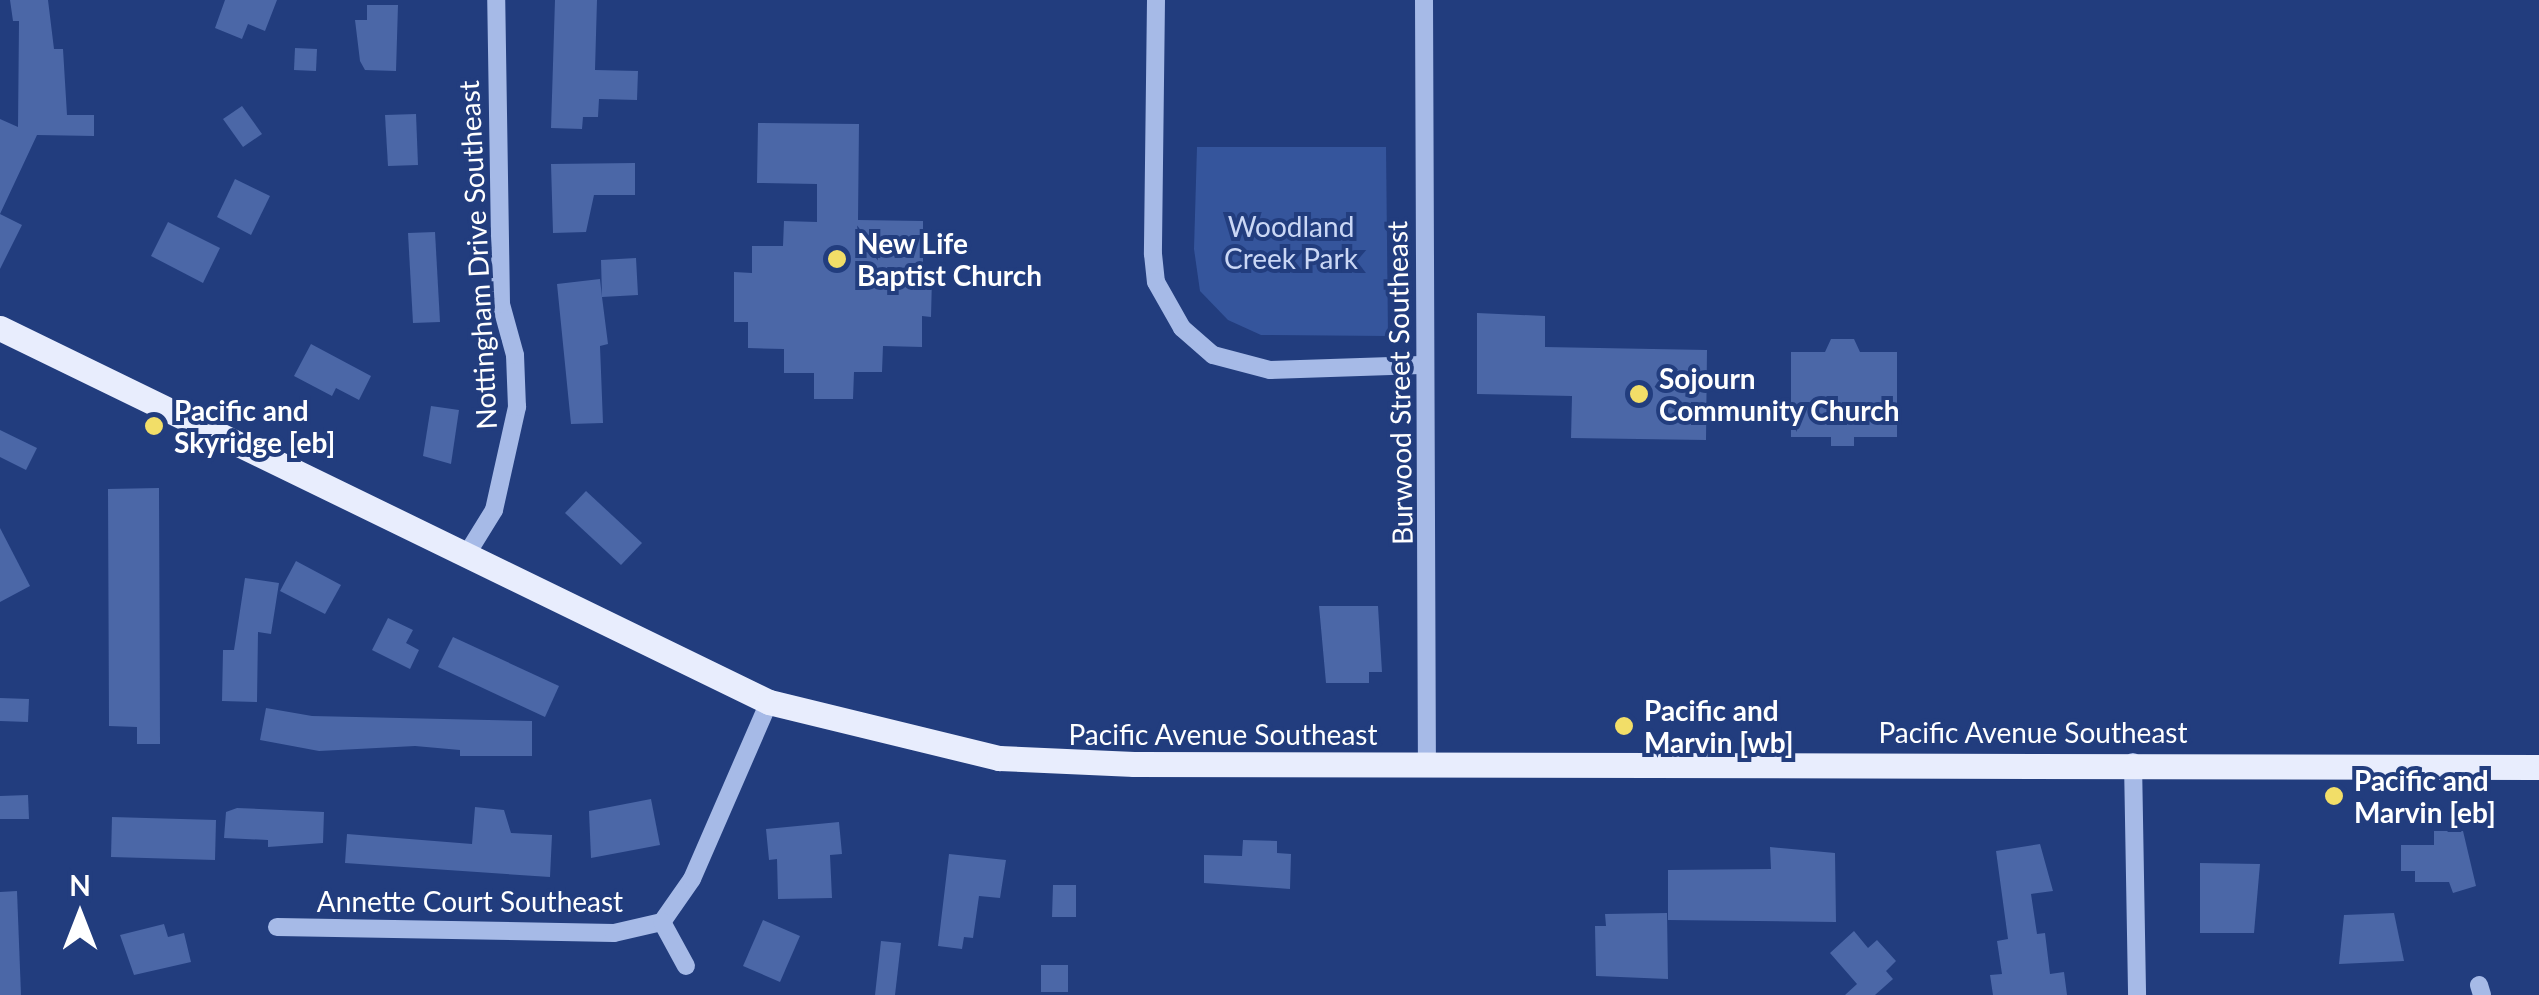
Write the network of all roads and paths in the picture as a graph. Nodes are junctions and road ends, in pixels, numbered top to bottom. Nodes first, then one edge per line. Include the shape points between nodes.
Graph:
1 (496, 0) edge
2 (1156, 0) edge
3 (1424, 0) edge
4 (0, 328) edge
5 (1421, 365) junction
6 (465, 556) junction
7 (768, 702) junction
8 (2132, 762) junction
9 (1428, 764) junction
10 (2539, 767) edge
11 (662, 922) junction
12 (277, 927) dead end
13 (686, 966) dead end
14 (2137, 995) edge

1 - 6 street, Nottingham Drive Southeast via 502,304 515,355 517,408 494,510
2 - 5 street via 1153,254 1167,308 1192,340 1239,365
3 - 5 street, Burwood Street Southeast
4 - 6 main road, Pacific Avenue Southeast
5 - 9 street, Burwood Street Southeast via 1431,522
6 - 7 main road, Pacific Avenue Southeast
7 - 9 main road, Pacific Avenue Southeast via 999,758
7 - 11 street, Annette Court Southeast via 692,879
8 - 9 main road, Pacific Avenue Southeast
8 - 10 main road, Pacific Avenue Southeast
8 - 14 street
11 - 12 street, Annette Court Southeast via 614,934
11 - 13 street, Annette Court Southeast

